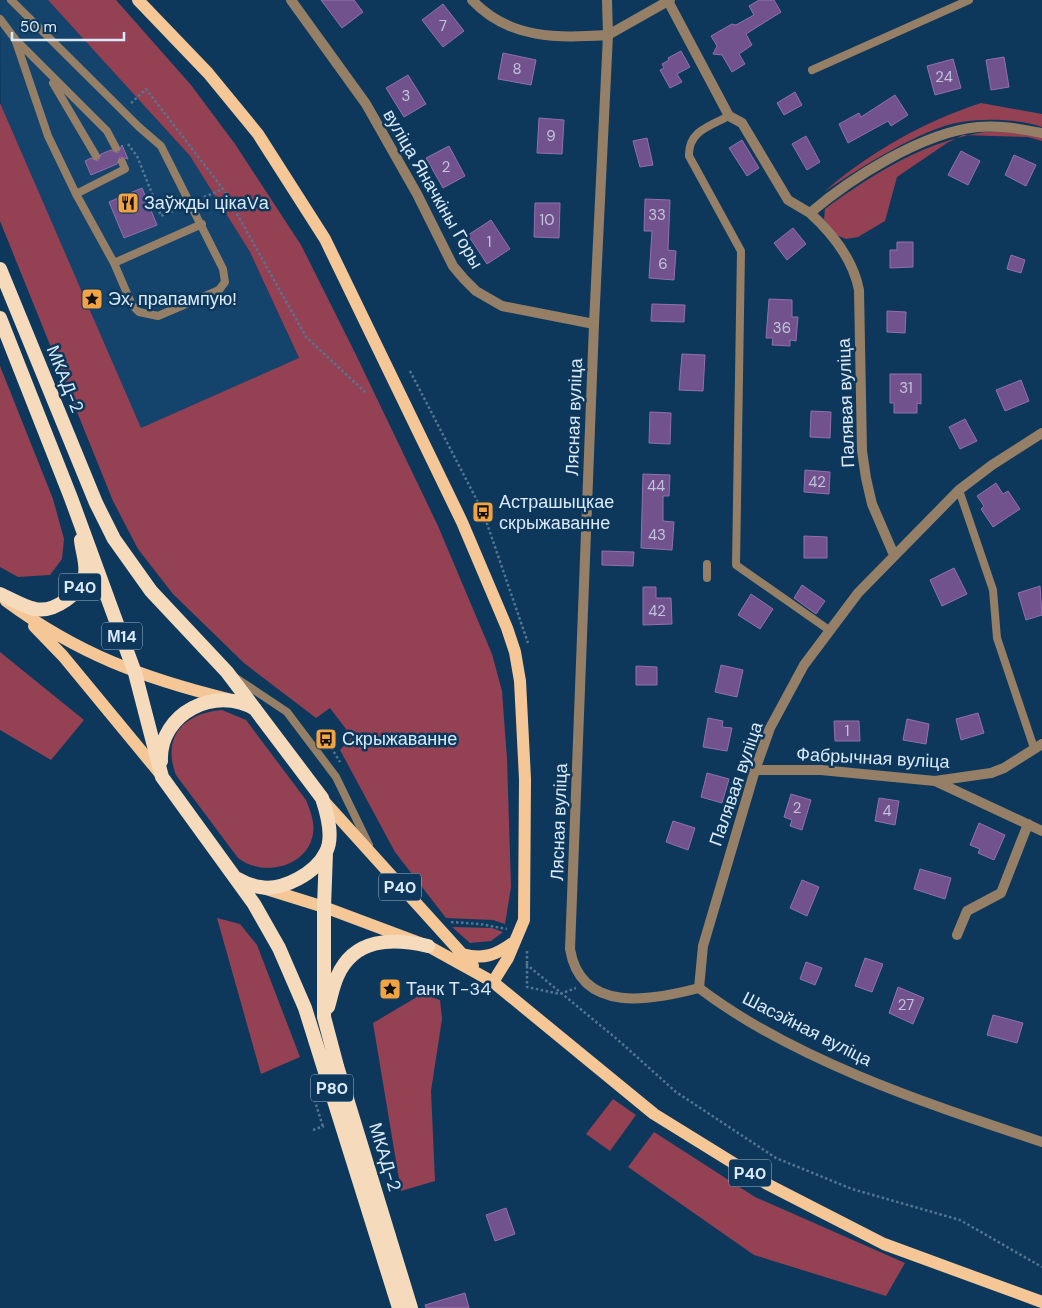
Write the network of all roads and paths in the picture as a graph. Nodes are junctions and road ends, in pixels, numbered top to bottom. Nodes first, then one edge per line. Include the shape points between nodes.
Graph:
1 (11, 0) edge
2 (138, 0) edge
3 (291, 0) edge
4 (472, 0) edge
5 (607, 0) edge
6 (669, 0) edge
7 (969, 0) edge
8 (0, 19) edge
9 (608, 35) junction
10 (15, 39) junction
11 (812, 70) dead end
12 (46, 73) junction
13 (129, 105) dead end
14 (729, 116) junction
15 (1042, 133) edge
16 (116, 148) dead end
17 (96, 156) dead end
18 (122, 162) dead end
19 (103, 170) dead end
20 (104, 180) junction
21 (223, 189) junction
22 (76, 194) junction
23 (204, 197) dead end
24 (810, 213) junction
25 (202, 224) junction
26 (114, 262) junction
27 (0, 269) edge
28 (0, 318) edge
29 (594, 324) junction
30 (410, 371) dead end
31 (365, 392) dead end
32 (1042, 433) edge
33 (959, 490) junction
34 (71, 498) junction
35 (483, 512) dead end
36 (894, 555) junction
37 (707, 564) dead end
38 (707, 578) dead end
39 (0, 595) edge
40 (22, 613) junction
41 (828, 630) junction
42 (227, 672) junction
43 (135, 673) junction
44 (236, 700) junction
45 (258, 710) junction
46 (326, 739) dead end
47 (1038, 746) edge
48 (345, 770) dead end
49 (755, 770) junction
50 (162, 776) junction
51 (935, 781) junction
52 (322, 798) junction
53 (1028, 824) junction
54 (1042, 831) edge
55 (326, 852) junction
56 (376, 861) junction
57 (238, 879) junction
58 (262, 888) junction
59 (324, 908) junction
60 (444, 918) dead end
61 (957, 935) dead end
62 (517, 938) junction
63 (428, 946) junction
64 (462, 954) junction
65 (526, 964) dead end
66 (480, 973) junction
67 (493, 982) junction
68 (587, 984) junction
69 (526, 987) dead end
70 (699, 988) junction
71 (560, 994) junction
72 (324, 1017) junction
73 (313, 1095) dead end
74 (323, 1126) dead end
75 (1042, 1142) edge
76 (1042, 1267) edge
77 (1042, 1302) edge
78 (399, 1308) edge
79 (411, 1308) edge

1 - 25 lane via 161,146
2 - 62 main road via 208,73 258,134 325,239 462,522 496,600 515,652 520,680 526,779 525,868 524,920
3 - 29 street, вуліца Яначкіны Горы via 366,104 453,266 464,279 489,300 508,308
4 - 9 street via 496,20 531,34 558,37
5 - 9 street
6 - 9 street
6 - 14 street
7 - 11 lane
8 - 10 lane
9 - 29 street, Лясная вуліца
10 - 12 lane
10 - 22 lane via 48,136
12 - 16 lane via 107,131
12 - 17 lane
13 - 21 path via 146,89
14 - 24 street via 742,123 788,200
14 - 41 lane via 696,133 689,156 741,251 736,565
15 - 24 street via 996,126 943,134 859,176
18 - 20 lane via 125,169
19 - 20 lane
20 - 22 lane
21 - 23 path
21 - 31 path via 306,337
22 - 26 lane
24 - 36 street, Палявая вуліца via 844,252 857,276 862,452 875,512
25 - 26 lane
25 - 26 lane via 223,268 225,282 219,290 158,316 139,312 132,305
27 - 42 highway, МКАД-2 via 96,503 114,539 152,591
28 - 34 highway, М14
29 - 68 street, Лясная вуліца via 570,949 575,968
30 - 35 path
32 - 33 street via 992,464
33 - 36 street
33 - 47 lane via 993,590 997,638
34 - 39 highway, Р40 via 84,561 85,574 80,588 64,601 36,610
34 - 43 highway, М14
36 - 41 street, Палявая вуліца via 858,592
37 - 38 lane
39 - 40 main road, Р40
40 - 43 main road, Р40 via 80,648
40 - 50 main road, Р40 via 63,656
41 - 49 street, Палявая вуліца via 784,699
42 - 45 highway, МКАД-2
42 - 56 lane via 287,712 336,777
43 - 44 main road, Р40
43 - 50 highway, М14
44 - 45 highway
44 - 50 highway via 211,700 187,710 170,728 161,751
45 - 52 highway
46 - 48 path
47 - 51 street, Фабрычная вуліца via 991,773
49 - 51 street, Фабрычная вуліца via 821,770
49 - 70 street, Палявая вуліца via 703,946
50 - 57 highway, М14
51 - 53 street
52 - 55 highway via 328,817
52 - 56 main road, Р40
53 - 54 street
53 - 61 street via 1001,893 967,911
55 - 58 highway via 299,879
55 - 59 highway, Р80
56 - 64 main road, Р40
57 - 58 highway
57 - 78 highway, Р80 via 279,948 305,1008
58 - 59 main road, Р40
59 - 63 main road, Р40
59 - 72 highway, Р80
60 - 62 path via 449,922 505,927
62 - 64 main road via 498,954 476,958
62 - 67 main road
63 - 66 main road, Р40
63 - 72 highway via 390,940 371,945 352,956 338,976
64 - 66 main road, Р40
65 - 71 path
66 - 67 main road, Р40
67 - 77 main road, Р40 via 654,1114 767,1184 884,1244
68 - 70 street via 612,996 629,998 650,998
68 - 71 path
69 - 71 path
70 - 75 street, Шасэйная вуліца via 772,1034 836,1066
71 - 76 path via 676,1092 776,1158 852,1189 960,1220
72 - 79 highway, МКАД-2 / Р80
73 - 74 path

